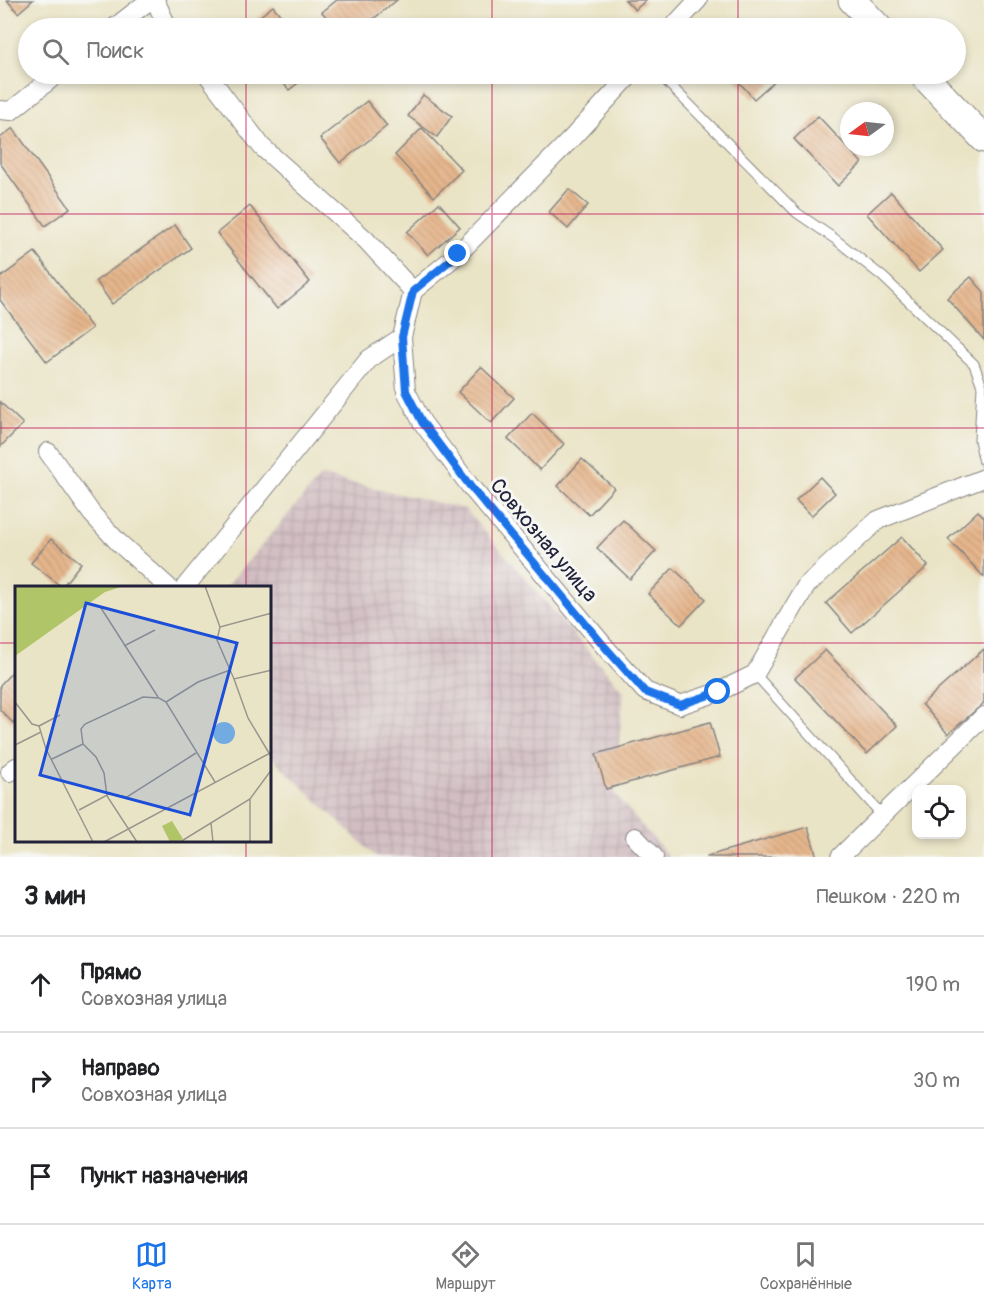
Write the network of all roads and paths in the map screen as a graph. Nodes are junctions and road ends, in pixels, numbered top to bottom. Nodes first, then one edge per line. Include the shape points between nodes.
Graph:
1 (150, 0) edge
2 (155, 0) edge
3 (698, 0) edge
4 (852, 0) edge
5 (127, 18) edge
6 (163, 18) edge
7 (681, 18) edge
8 (869, 18) edge
9 (44, 84) edge
10 (215, 84) edge
11 (622, 84) edge
12 (669, 84) edge
13 (932, 84) edge
14 (0, 110) edge
15 (984, 139) edge
16 (413, 291) junction
17 (402, 337) junction
18 (48, 452) dead end
19 (984, 462) edge
20 (984, 478) edge
21 (167, 586) edge
22 (186, 586) edge
23 (755, 674) junction
24 (984, 716) edge
25 (882, 815) junction
26 (635, 837) dead end
27 (654, 857) edge
28 (840, 857) edge

1 - 5 street
2 - 6 street
3 - 7 street
4 - 8 main road
9 - 14 street via 10,111
10 - 16 street via 262,147 366,240
11 - 16 street via 458,254
12 - 19 lane via 797,213 883,277 974,364 982,386 979,440
13 - 15 main road
16 - 17 street, Совхозная улица
17 - 22 street via 369,359
17 - 23 street, Совхозная улица via 406,391 422,422 470,486 645,692 680,705
18 - 21 street via 92,514
20 - 23 street via 879,520 806,586
23 - 25 lane
24 - 25 street
25 - 28 street
26 - 27 street

